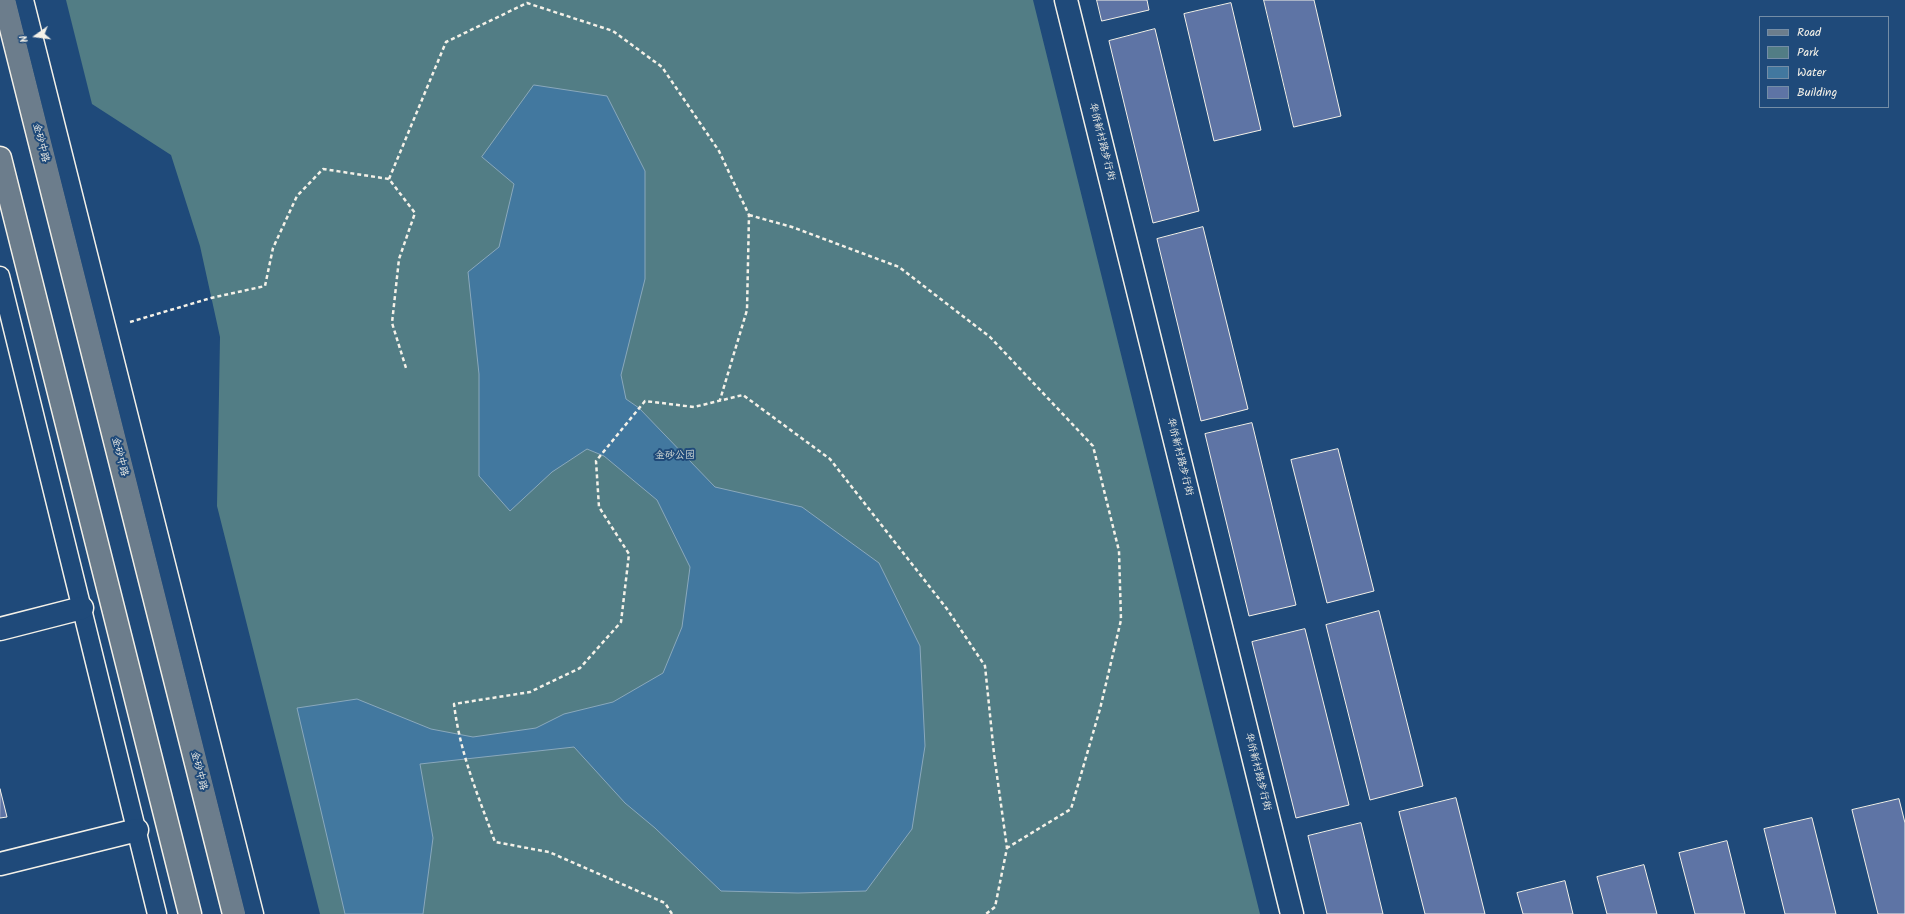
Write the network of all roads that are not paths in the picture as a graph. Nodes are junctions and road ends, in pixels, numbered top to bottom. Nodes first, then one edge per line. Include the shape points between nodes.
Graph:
1 (4, 0) edge
2 (24, 0) edge
3 (1066, 0) edge
4 (0, 158) edge
5 (0, 276) edge
6 (82, 608) junction
7 (0, 629) edge
8 (137, 830) junction
9 (0, 864) edge
10 (158, 914) edge
11 (190, 914) edge
12 (234, 914) edge
13 (254, 914) edge
14 (1292, 914) edge

1 - 12 main road, 金砂中路
2 - 13 lane
3 - 14 street, 华侨新村路步行街
4 - 11 main road
5 - 6 lane
6 - 7 street
6 - 8 lane
8 - 9 street
8 - 10 lane

